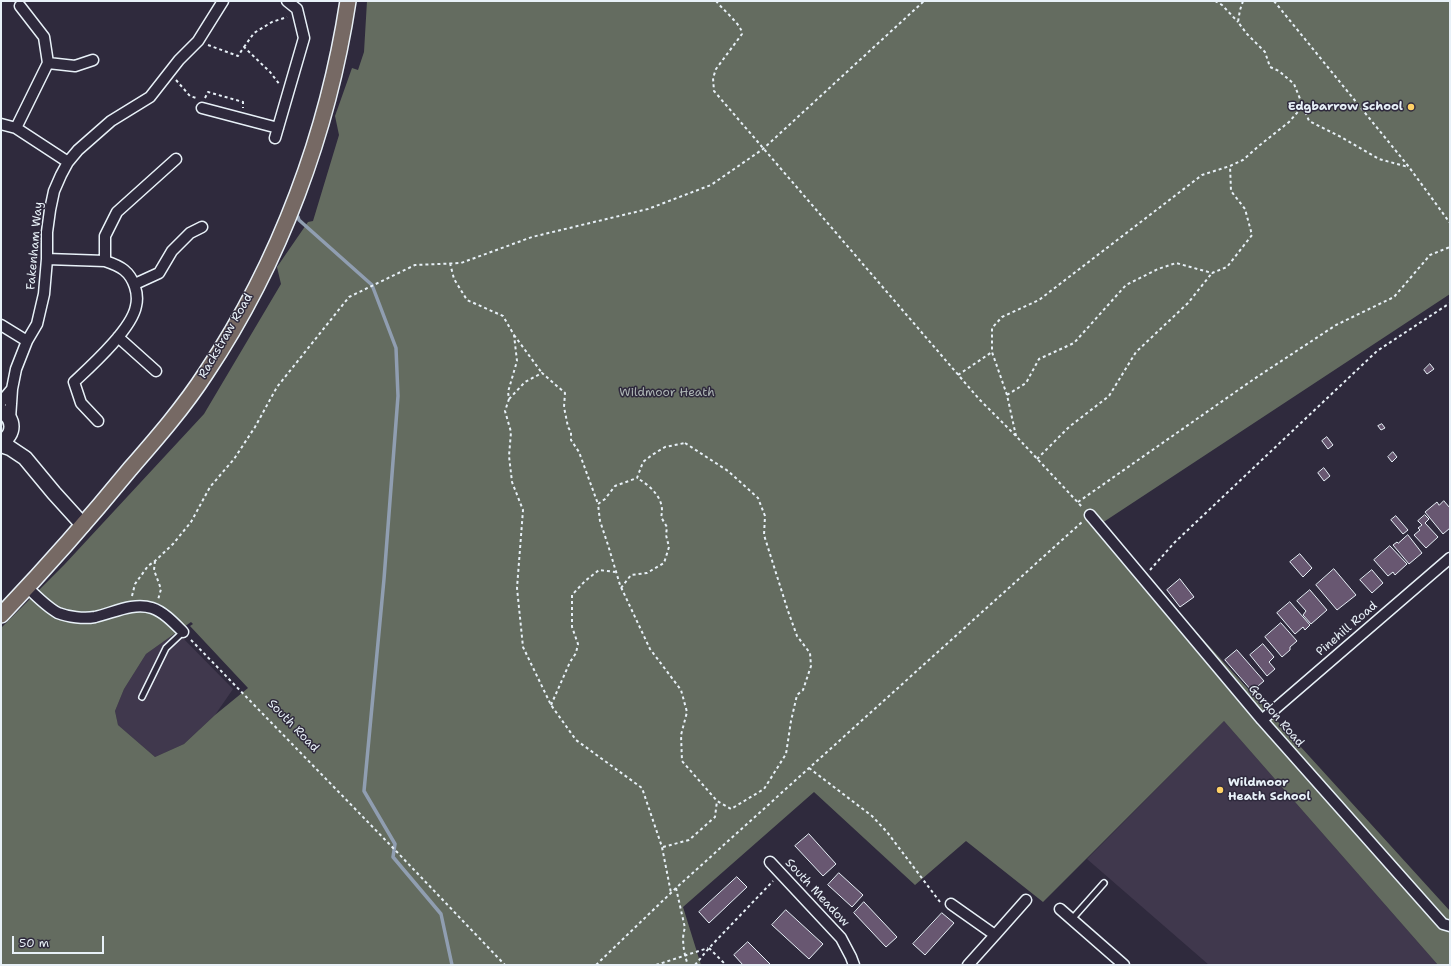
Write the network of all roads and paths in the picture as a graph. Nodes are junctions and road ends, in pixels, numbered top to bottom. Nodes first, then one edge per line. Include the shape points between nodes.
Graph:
1 (223, 1) edge
2 (287, 1) edge
3 (348, 1) edge
4 (716, 1) edge
5 (924, 1) edge
6 (1215, 1) edge
7 (1243, 1) edge
8 (1274, 1) edge
9 (20, 6) dead end
10 (298, 13) junction
11 (1238, 22) junction
12 (208, 45) dead end
13 (244, 46) junction
14 (93, 60) dead end
15 (48, 63) junction
16 (288, 95) junction
17 (1304, 105) junction
18 (202, 108) dead end
19 (1, 124) edge
20 (16, 128) junction
21 (278, 128) junction
22 (275, 138) dead end
23 (763, 150) junction
24 (176, 159) dead end
25 (68, 162) junction
26 (1230, 166) junction
27 (1409, 167) junction
28 (1450, 223) edge
29 (202, 227) dead end
30 (1450, 247) edge
31 (47, 259) junction
32 (105, 261) junction
33 (450, 263) junction
34 (1212, 273) junction
35 (135, 284) junction
36 (1450, 303) edge
37 (1, 326) edge
38 (514, 334) junction
39 (118, 337) junction
40 (27, 341) junction
41 (992, 352) junction
42 (156, 371) dead end
43 (542, 373) junction
44 (958, 375) junction
45 (12, 389) junction
46 (1007, 395) junction
47 (509, 399) junction
48 (1, 402) edge
49 (8, 418) edge
50 (98, 421) dead end
51 (1016, 436) junction
52 (1, 443) edge
53 (25, 458) junction
54 (1037, 459) junction
55 (637, 478) junction
56 (1078, 502) junction
57 (598, 504) junction
58 (1090, 515) junction
59 (83, 526) junction
60 (1450, 558) edge
61 (155, 561) junction
62 (615, 572) junction
63 (1143, 578) junction
64 (27, 588) junction
65 (621, 588) junction
66 (131, 607) junction
67 (158, 610) junction
68 (1, 615) edge
69 (183, 632) junction
70 (142, 697) dead end
71 (551, 705) junction
72 (1262, 720) junction
73 (809, 768) junction
74 (717, 802) junction
75 (662, 847) junction
76 (770, 862) dead end
77 (781, 873) junction
78 (1104, 883) dead end
79 (676, 888) junction
80 (671, 893) junction
81 (1026, 900) dead end
82 (947, 905) joint
83 (1060, 909) dead end
84 (1072, 919) junction
85 (1450, 926) edge
86 (995, 935) junction
87 (709, 948) junction
88 (685, 956) junction
89 (1121, 964) edge
90 (505, 965) edge
91 (596, 965) edge
92 (656, 965) edge
93 (688, 965) edge
94 (695, 965) edge
95 (726, 965) edge
96 (854, 965) edge
97 (968, 965) edge

1 - 25 street, Fakenham Way via 198,41 179,60 150,97 111,121
2 - 10 street
3 - 59 main road, Rackstraw Road via 336,64 311,154 288,219 249,299 220,351 181,408
4 - 23 path via 739,25 742,34 716,69 713,78 714,91
5 - 23 path
6 - 11 path
7 - 11 path
8 - 27 path
9 - 15 street via 44,37
10 - 13 path via 272,22 254,33
10 - 16 street via 304,38
11 - 17 path via 1265,52 1270,67 1294,84
12 - 13 path via 238,56
13 - 16 path
14 - 15 street via 75,66
15 - 20 street
16 - 21 street
17 - 26 path via 1289,122 1244,160
17 - 27 path via 1309,121 1379,159
18 - 21 street
19 - 20 street
20 - 25 street
21 - 22 street
23 - 33 path via 711,185 648,210 532,237 461,263
23 - 44 path
24 - 32 street via 117,212 105,236
25 - 31 street, Fakenham Way via 54,191 47,232
26 - 34 path via 1231,191 1245,209 1252,235 1227,267
26 - 41 path via 1202,175 1039,300 1002,317 992,328
27 - 28 path
29 - 35 street via 190,233 172,251 160,273
30 - 56 path via 1430,255 1394,297 1336,325
31 - 32 street
31 - 40 street, Fakenham Way via 41,309 37,324
32 - 35 street via 124,269
33 - 38 path via 454,279 467,300 503,316
33 - 61 path via 414,265 349,297 277,387 255,427 234,459 210,487 191,522
34 - 46 path via 1176,263 1126,285 1074,342 1039,359 1026,383
34 - 54 path via 1188,303 1136,352 1109,396 1069,427
35 - 39 street via 136,306 127,326
36 - 63 path via 1377,351 1179,538
37 - 40 street
38 - 43 path
38 - 47 path via 517,361 508,392
39 - 42 street
39 - 50 street via 74,382 81,403
40 - 45 street, Fakenham Way via 16,369
41 - 44 path
41 - 46 path
43 - 47 path via 525,382
43 - 57 path via 565,393 564,407 571,440 579,452
44 - 51 path
45 - 48 street, Fakenham Way
45 - 49 street, Fakenham Way
46 - 51 path
47 - 71 path via 505,411 511,432 509,456 512,482 523,510 517,588 523,647
49 - 52 street via 10,434
49 - 53 street
51 - 54 path
52 - 53 street
53 - 59 street
54 - 56 path
55 - 57 path via 616,486
55 - 65 path via 648,484 659,498 663,510 661,517 667,527 669,547 664,563 647,573 631,575
55 - 74 path via 643,462 652,455 665,447 685,443 728,471 758,498 765,516 764,535 788,611 798,636 810,653 811,666 803,690 797,694 786,754 764,789 731,808
56 - 58 path
57 - 62 path via 600,521
58 - 63 street, Gordon Road
58 - 73 path
59 - 64 main road, Rackstraw Road
60 - 72 street, Pinehill Road
61 - 66 path via 148,566 136,584 131,597
61 - 67 path via 154,570 161,588 157,602
62 - 65 path
62 - 71 path via 598,570 572,595 572,627 578,644
63 - 72 street, Gordon Road
64 - 66 street via 58,612 71,616 93,618
64 - 68 main road, Rackstraw Road
65 - 74 path via 650,649 681,690 687,712 680,735 682,761
66 - 67 street
67 - 69 street
69 - 70 lane via 166,648
69 - 90 path, South Road
71 - 75 path via 576,740 642,788
72 - 85 street, Gordon Road via 1443,924
73 - 79 path
73 - 82 path via 872,816
74 - 75 path via 715,816 689,840
75 - 80 path
76 - 77 street, South Meadow
77 - 87 path
77 - 96 street, South Meadow via 841,938
78 - 84 lane
79 - 80 path
79 - 88 path via 685,928
80 - 91 path
81 - 86 street
82 - 86 street
83 - 84 street
84 - 89 street
86 - 97 street
87 - 88 path
87 - 94 path
87 - 95 path
88 - 92 path
88 - 93 path

